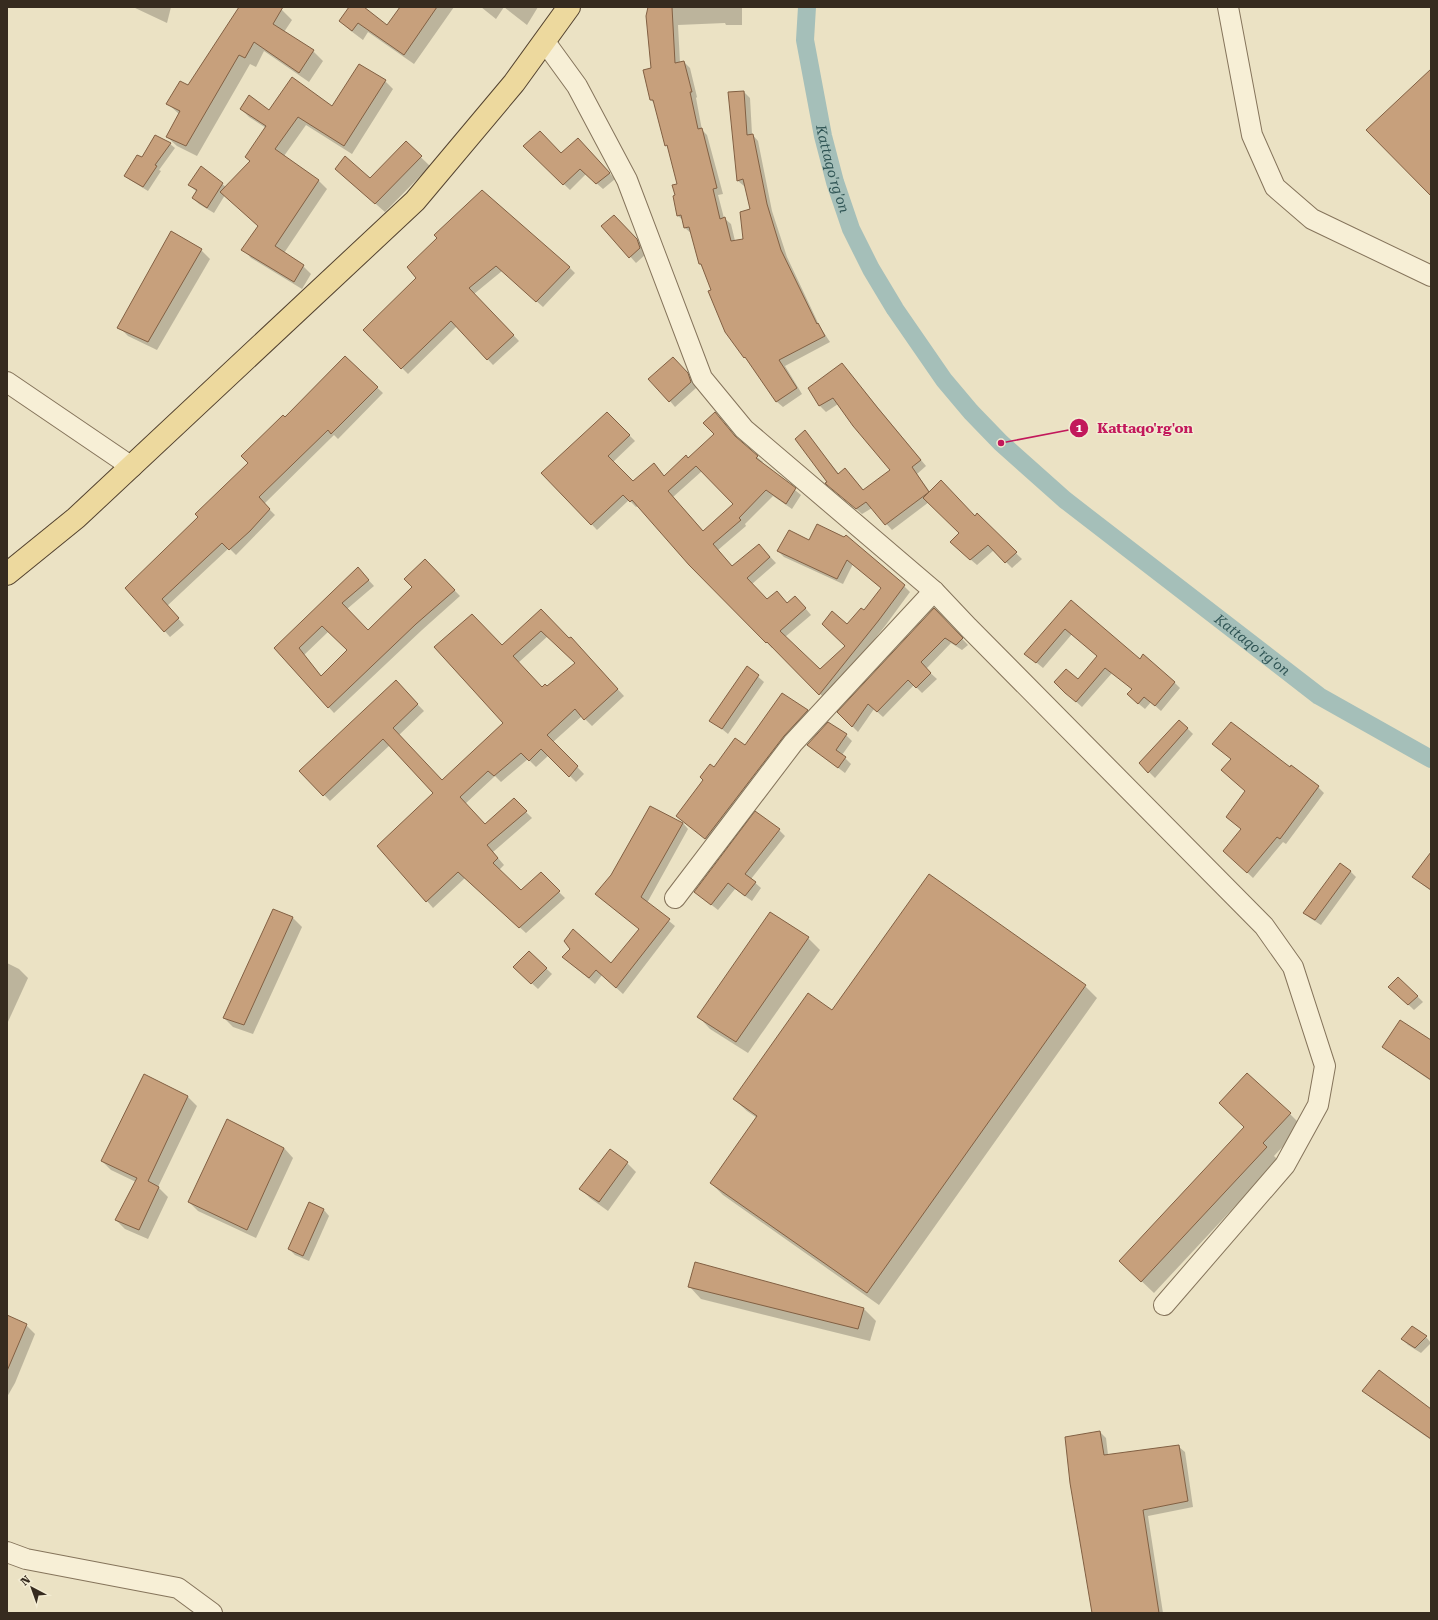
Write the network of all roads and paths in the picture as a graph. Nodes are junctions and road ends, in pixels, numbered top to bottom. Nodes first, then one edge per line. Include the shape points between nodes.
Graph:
1 (569, 7) edge
2 (1228, 7) edge
3 (545, 42) junction
4 (1431, 276) edge
5 (7, 382) edge
6 (132, 467) junction
7 (7, 574) edge
8 (934, 591) junction
9 (675, 898) dead end
10 (1164, 1305) dead end
11 (7, 1552) edge
12 (212, 1613) edge

1 - 3 main road
2 - 4 street via 1252,135 1275,187 1312,219
3 - 6 main road via 482,123 415,201
3 - 8 street via 577,86 627,180 702,378 744,429
5 - 6 street
6 - 7 main road via 76,518
8 - 9 street via 793,743
8 - 10 street via 1264,926 1293,967 1323,1058 1325,1066 1318,1105 1285,1166
11 - 12 street via 26,1559 178,1588

